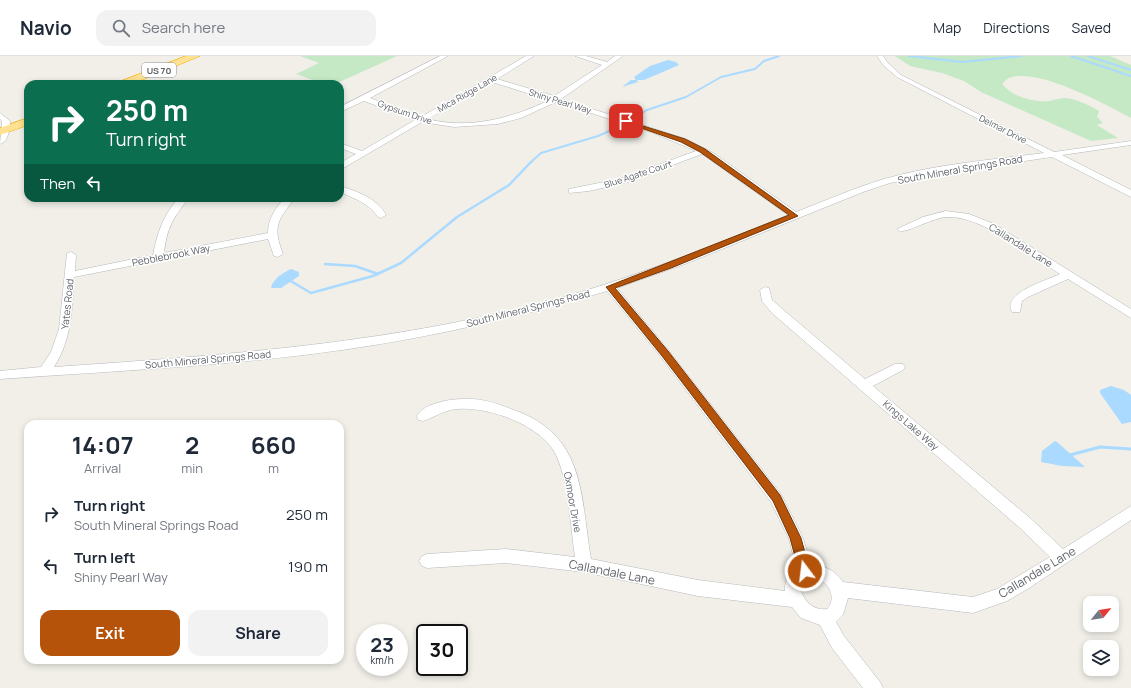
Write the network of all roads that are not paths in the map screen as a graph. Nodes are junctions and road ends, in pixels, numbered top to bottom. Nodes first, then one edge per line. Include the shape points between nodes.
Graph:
1 (195, 56) edge
2 (445, 56) edge
3 (531, 56) edge
4 (578, 56) edge
5 (620, 56) edge
6 (880, 56) edge
7 (607, 64) junction
8 (491, 79) junction
9 (133, 80) edge
10 (364, 98) junction
11 (556, 99) junction
12 (344, 108) edge
13 (0, 115) edge
14 (421, 120) junction
15 (24, 122) edge
16 (3, 130) edge
17 (0, 142) edge
18 (1131, 143) edge
19 (344, 147) edge
20 (703, 151) junction
21 (1052, 153) junction
22 (362, 154) junction
23 (344, 165) edge
24 (344, 191) edge
25 (572, 191) dead end
26 (1131, 194) edge
27 (180, 202) edge
28 (286, 202) edge
29 (381, 215) dead end
30 (795, 216) junction
31 (902, 229) dead end
32 (272, 235) junction
33 (278, 254) dead end
34 (71, 255) dead end
35 (158, 258) junction
36 (70, 275) junction
37 (1068, 275) junction
38 (610, 287) junction
39 (764, 290) dead end
40 (1016, 309) dead end
41 (1131, 314) edge
42 (899, 367) dead end
43 (45, 371) junction
44 (0, 375) edge
45 (864, 385) junction
46 (423, 416) dead end
47 (1131, 512) edge
48 (1062, 558) junction
49 (427, 561) dead end
50 (584, 565) junction
51 (805, 571) junction
52 (839, 589) junction
53 (796, 600) junction
54 (824, 617) junction
55 (874, 688) edge

1 - 9 highway, US 70
2 - 10 street
3 - 8 street, Mica Ridge Lane
4 - 7 street
5 - 7 street, Gypsum Drive
6 - 21 street, Delmar Drive via 899,76
7 - 11 street, Gypsum Drive
8 - 11 street, Shiny Pearl Way
8 - 14 street, Mica Ridge Lane
10 - 12 street
10 - 14 street, Gypsum Drive
11 - 14 street, Gypsum Drive via 521,117 488,123 450,126
11 - 20 street, Shiny Pearl Way via 654,130
13 - 16 street via 6,121
14 - 22 street, Mica Ridge Lane
15 - 16 highway
16 - 17 street
18 - 21 street, South Mineral Springs Road
19 - 22 street
20 - 25 street, Blue Agate Court via 634,177
20 - 30 street, Shiny Pearl Way
21 - 26 street, Delmar Drive
21 - 30 street, South Mineral Springs Road via 894,180 860,190
22 - 23 street, Mica Ridge Lane
24 - 29 street via 371,203
27 - 35 street via 170,214 163,229
28 - 32 street via 276,213
30 - 38 street, South Mineral Springs Road
31 - 37 street, Callandale Lane via 940,214 955,213 973,217
32 - 33 street
32 - 35 street, Pebblebrook Way
34 - 36 street, Yates Road
35 - 36 street, Pebblebrook Way
36 - 43 street, Yates Road via 65,329 57,352
37 - 40 street via 1024,294 1017,300
37 - 41 street, Callandale Lane
38 - 43 street, South Mineral Springs Road via 476,321 342,346 247,357
38 - 51 street via 776,498 796,538
39 - 45 street, Kings Lake Way via 767,301 776,310
42 - 45 street
43 - 44 street, South Mineral Springs Road
45 - 48 street, Kings Lake Way
46 - 50 street, Oxmoor Drive via 447,405 473,403 514,413 540,430 558,447 569,474
47 - 48 street, Callandale Lane
48 - 52 street, Callandale Lane via 1001,596 973,606
49 - 50 street, Callandale Lane via 506,556
50 - 53 street, Callandale Lane via 698,588
51 - 52 street via 820,572 828,576
51 - 53 street via 799,574 792,585
52 - 54 street via 841,605 832,615
53 - 54 street via 808,612
54 - 55 street via 838,642

